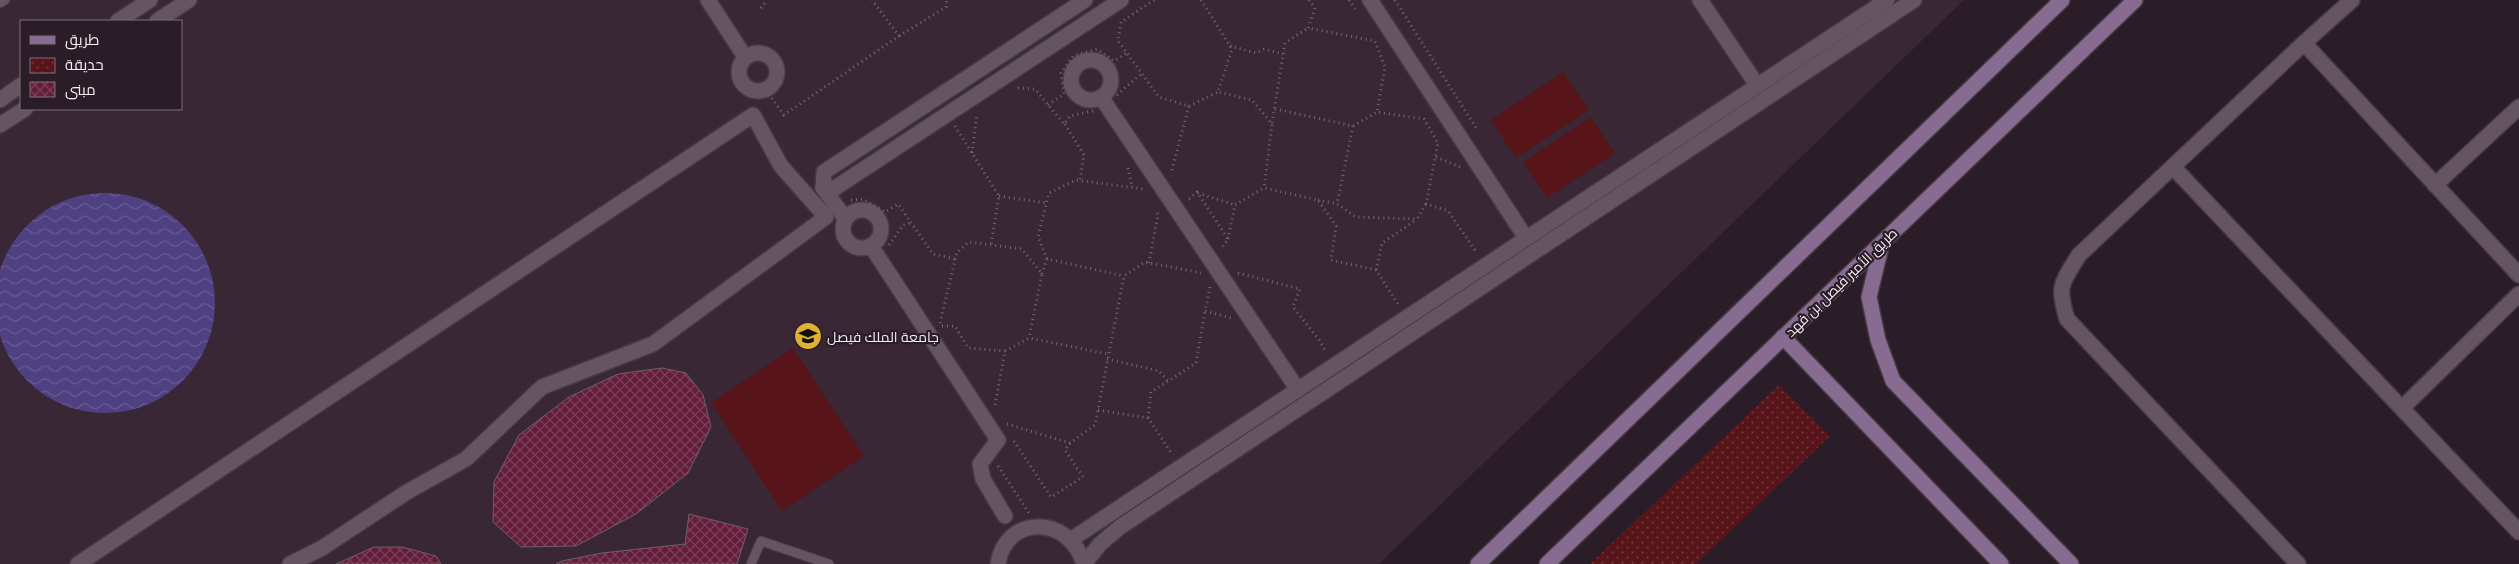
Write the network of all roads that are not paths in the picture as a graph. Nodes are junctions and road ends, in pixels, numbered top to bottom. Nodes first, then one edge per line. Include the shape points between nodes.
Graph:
1 (5, 0) edge
2 (150, 0) edge
3 (189, 0) edge
4 (708, 0) edge
5 (1085, 0) edge
6 (1121, 0) edge
7 (1370, 0) edge
8 (1700, 0) edge
9 (1887, 0) edge
10 (1914, 0) edge
11 (2062, 0) edge
12 (2135, 0) edge
13 (2352, 0) edge
14 (0, 3) edge
15 (132, 5) edge
16 (119, 20) edge
17 (159, 20) edge
18 (2304, 44) junction
19 (745, 57) junction
20 (1757, 85) junction
21 (20, 87) edge
22 (0, 100) edge
23 (1099, 103) road end
24 (2519, 107) edge
25 (23, 110) edge
26 (0, 125) edge
27 (2173, 167) junction
28 (2435, 185) junction
29 (829, 188) junction
30 (845, 218) junction
31 (1526, 238) junction
32 (1882, 243) junction
33 (871, 246) junction
34 (2519, 275) edge
35 (2519, 294) edge
36 (1783, 337) junction
37 (1298, 390) junction
38 (2402, 408) junction
39 (1005, 516) junction
40 (1024, 530) junction
41 (2519, 532) edge
42 (1072, 539) junction
43 (1006, 543) junction
44 (78, 564) edge
45 (290, 564) edge
46 (751, 564) edge
47 (828, 564) edge
48 (998, 564) edge
49 (1084, 564) edge
50 (1478, 564) edge
51 (1547, 564) edge
52 (2001, 564) edge
53 (2071, 564) edge
54 (2298, 564) edge

1 - 14 lane
2 - 15 street
3 - 17 street
4 - 19 street
5 - 29 street via 824,172
6 - 29 street
7 - 31 street
8 - 20 street
9 - 20 street
10 - 49 street via 1120,527
11 - 50 main road
12 - 32 main road, طريق الأمير فيصل بن فهد
13 - 18 street
15 - 16 street
18 - 27 street
18 - 28 street
19 - 19 street via 758,53 775,62 777,76 766,90 754,92 740,80 739,68
20 - 31 street
21 - 22 street
23 - 37 street
24 - 28 street
25 - 26 street
27 - 38 street
27 - 54 street via 2078,256 2063,280 2060,296 2067,319
28 - 34 street
29 - 30 street
30 - 33 street via 842,231 848,242 858,248
30 - 33 street via 854,210 861,209 878,217 880,236
31 - 37 street
32 - 36 main road, طريق الأمير فيصل بن فهد
32 - 53 main road via 1869,297 1878,340 1893,381
33 - 39 street via 998,440 980,464 983,480
35 - 38 street
36 - 51 main road, طريق الأمير فيصل بن فهد
36 - 52 main road
37 - 42 street
38 - 41 street
39 - 40 street
39 - 43 street
40 - 42 street via 1045,527 1060,530
40 - 43 street
42 - 49 street
43 - 48 street
44 - 45 street via 753,115 781,166 826,217 653,344 542,387 466,459 407,492 322,548
46 - 47 lane via 761,541

